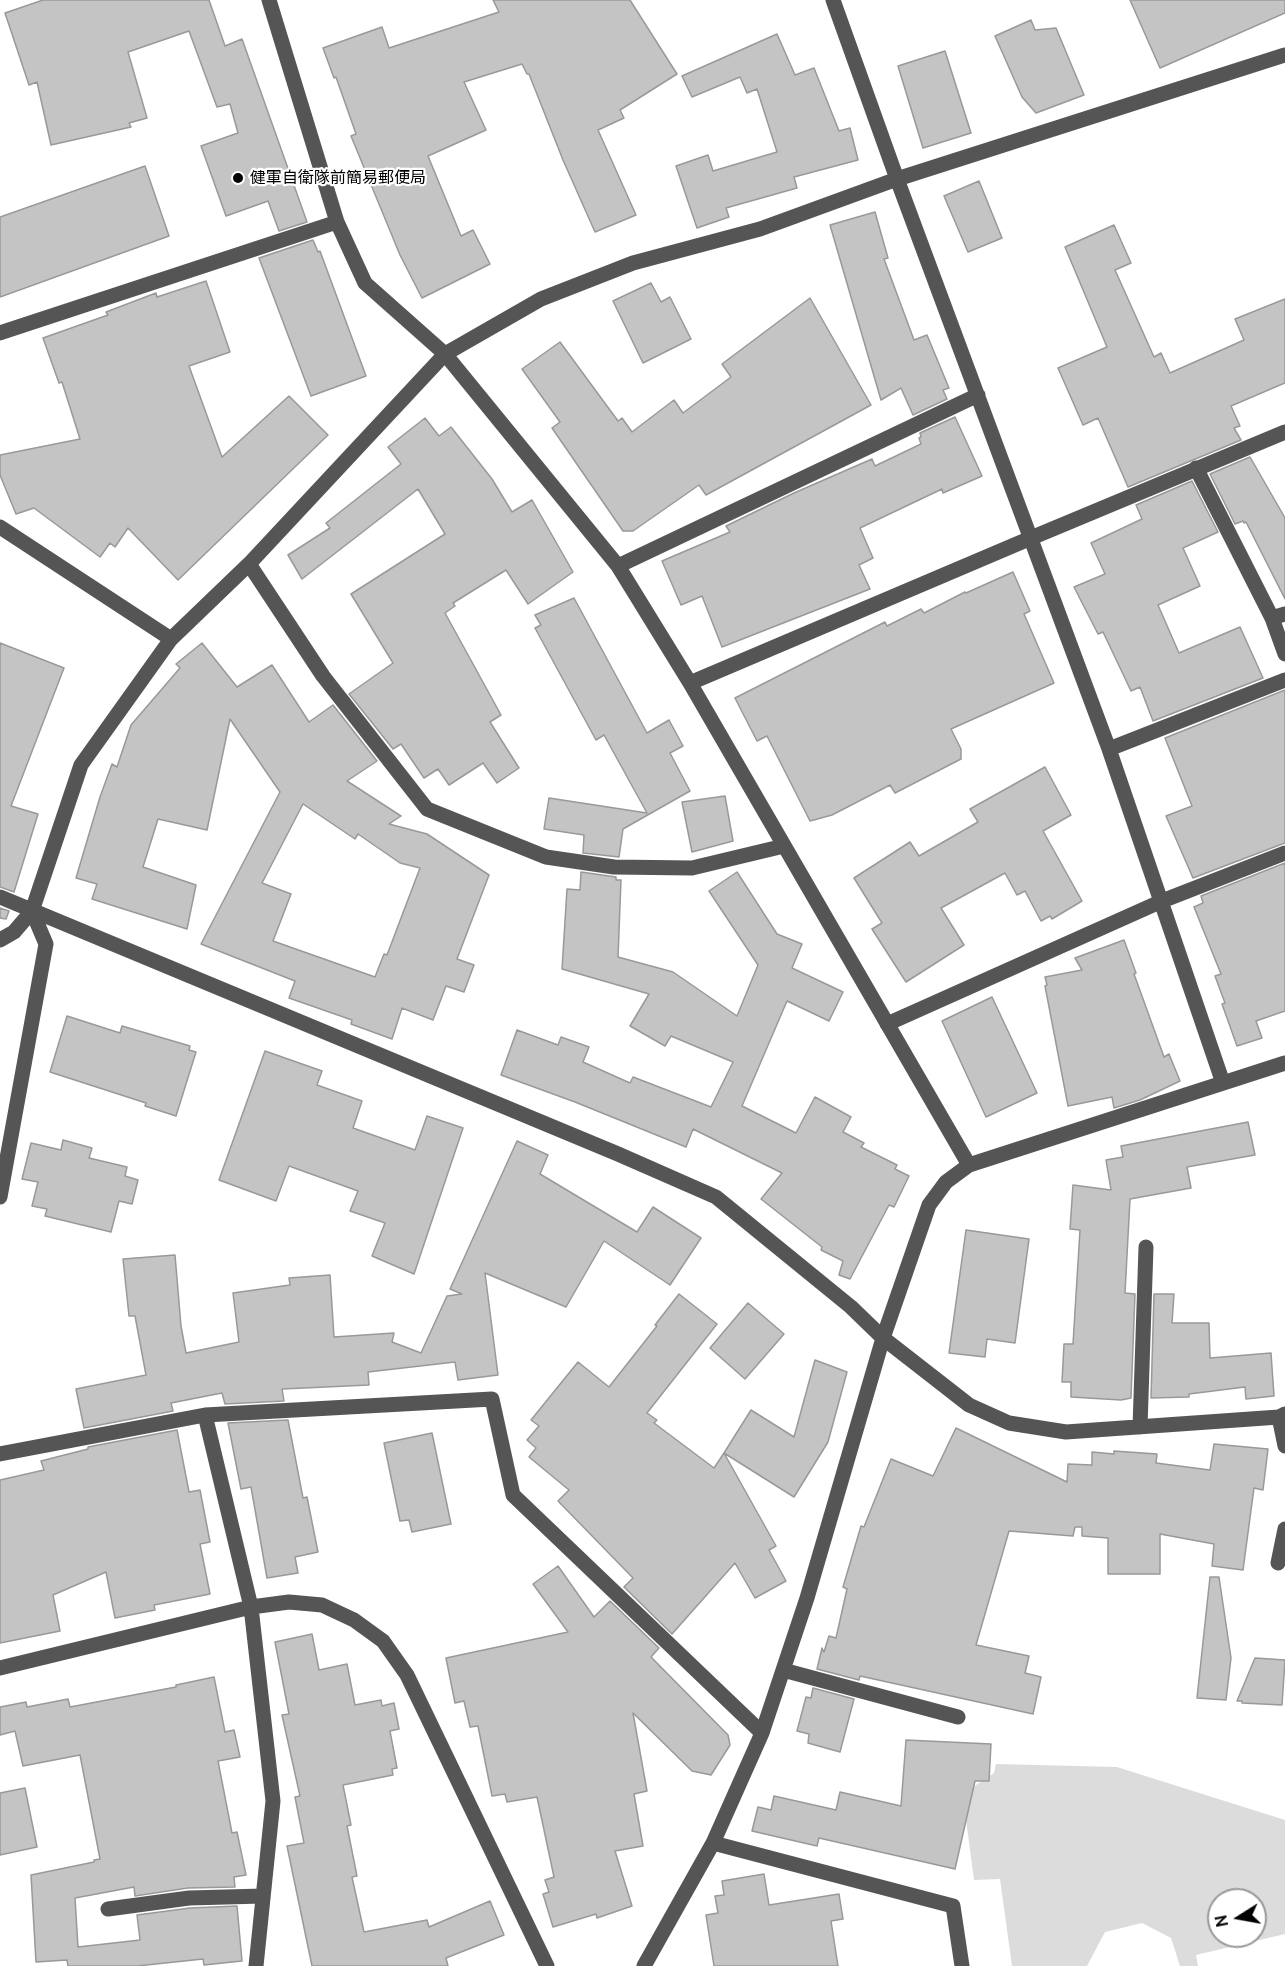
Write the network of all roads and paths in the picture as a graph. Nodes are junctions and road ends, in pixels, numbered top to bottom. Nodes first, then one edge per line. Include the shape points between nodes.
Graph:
1 (269, 0) edge
2 (833, 0) edge
3 (1285, 55) edge
4 (897, 180) junction
5 (338, 222) junction
6 (0, 333) edge
7 (445, 354) junction
8 (978, 395) junction
9 (1285, 432) edge
10 (1196, 468) junction
11 (0, 527) edge
12 (1031, 538) junction
13 (249, 564) junction
14 (618, 566) junction
15 (1278, 616) edge
16 (171, 639) junction
17 (1285, 654) edge
18 (1285, 680) edge
19 (690, 683) junction
20 (1109, 749) junction
21 (784, 846) junction
22 (1285, 853) edge
23 (0, 897) edge
24 (1162, 901) junction
25 (32, 911) junction
26 (0, 940) edge
27 (887, 1024) junction
28 (1285, 1063) edge
29 (1223, 1083) junction
30 (969, 1165) junction
31 (0, 1197) edge
32 (1146, 1247) dead end
33 (884, 1338) junction
34 (205, 1415) junction
35 (1282, 1416) edge
36 (1140, 1427) junction
37 (1285, 1446) edge
38 (0, 1454) edge
39 (1285, 1529) edge
40 (1278, 1563) dead end
41 (251, 1607) junction
42 (0, 1668) edge
43 (783, 1670) junction
44 (958, 1717) dead end
45 (762, 1733) junction
46 (713, 1844) junction
47 (263, 1896) junction
48 (108, 1909) dead end
49 (256, 1966) edge
50 (547, 1966) edge
51 (644, 1966) edge
52 (962, 1966) edge

1 - 5 street
2 - 4 street
3 - 4 street
4 - 7 street via 760,229 622,267 541,299
4 - 8 street
5 - 6 street
5 - 7 street via 365,283
7 - 13 street
7 - 14 street
8 - 12 street
8 - 14 street
9 - 10 street
10 - 12 street
10 - 15 street
11 - 16 street
12 - 19 street
12 - 20 street
13 - 16 street
13 - 21 street via 323,676 427,809 546,857 614,867 692,868
14 - 19 street
15 - 17 street
16 - 25 street via 81,765
18 - 20 street
19 - 21 street
20 - 24 street
21 - 27 street
22 - 24 street
23 - 25 street
24 - 27 street
24 - 29 street
25 - 26 street via 14,932
25 - 31 street via 46,944
25 - 33 street via 716,1197
27 - 30 street
28 - 29 street
29 - 30 street
30 - 33 street via 946,1182 929,1205
32 - 36 street
33 - 36 street via 969,1406 1009,1423 1066,1432
33 - 43 street
34 - 38 street
34 - 41 street
34 - 45 street via 492,1399 513,1494
35 - 36 street
35 - 37 street
39 - 40 street
41 - 42 street
41 - 47 street via 273,1801
41 - 50 street via 289,1602 322,1605 354,1620 383,1641 407,1675
43 - 44 street
43 - 45 street
45 - 46 street
46 - 51 street
46 - 52 street via 953,1906
47 - 48 street via 189,1898
47 - 49 street

